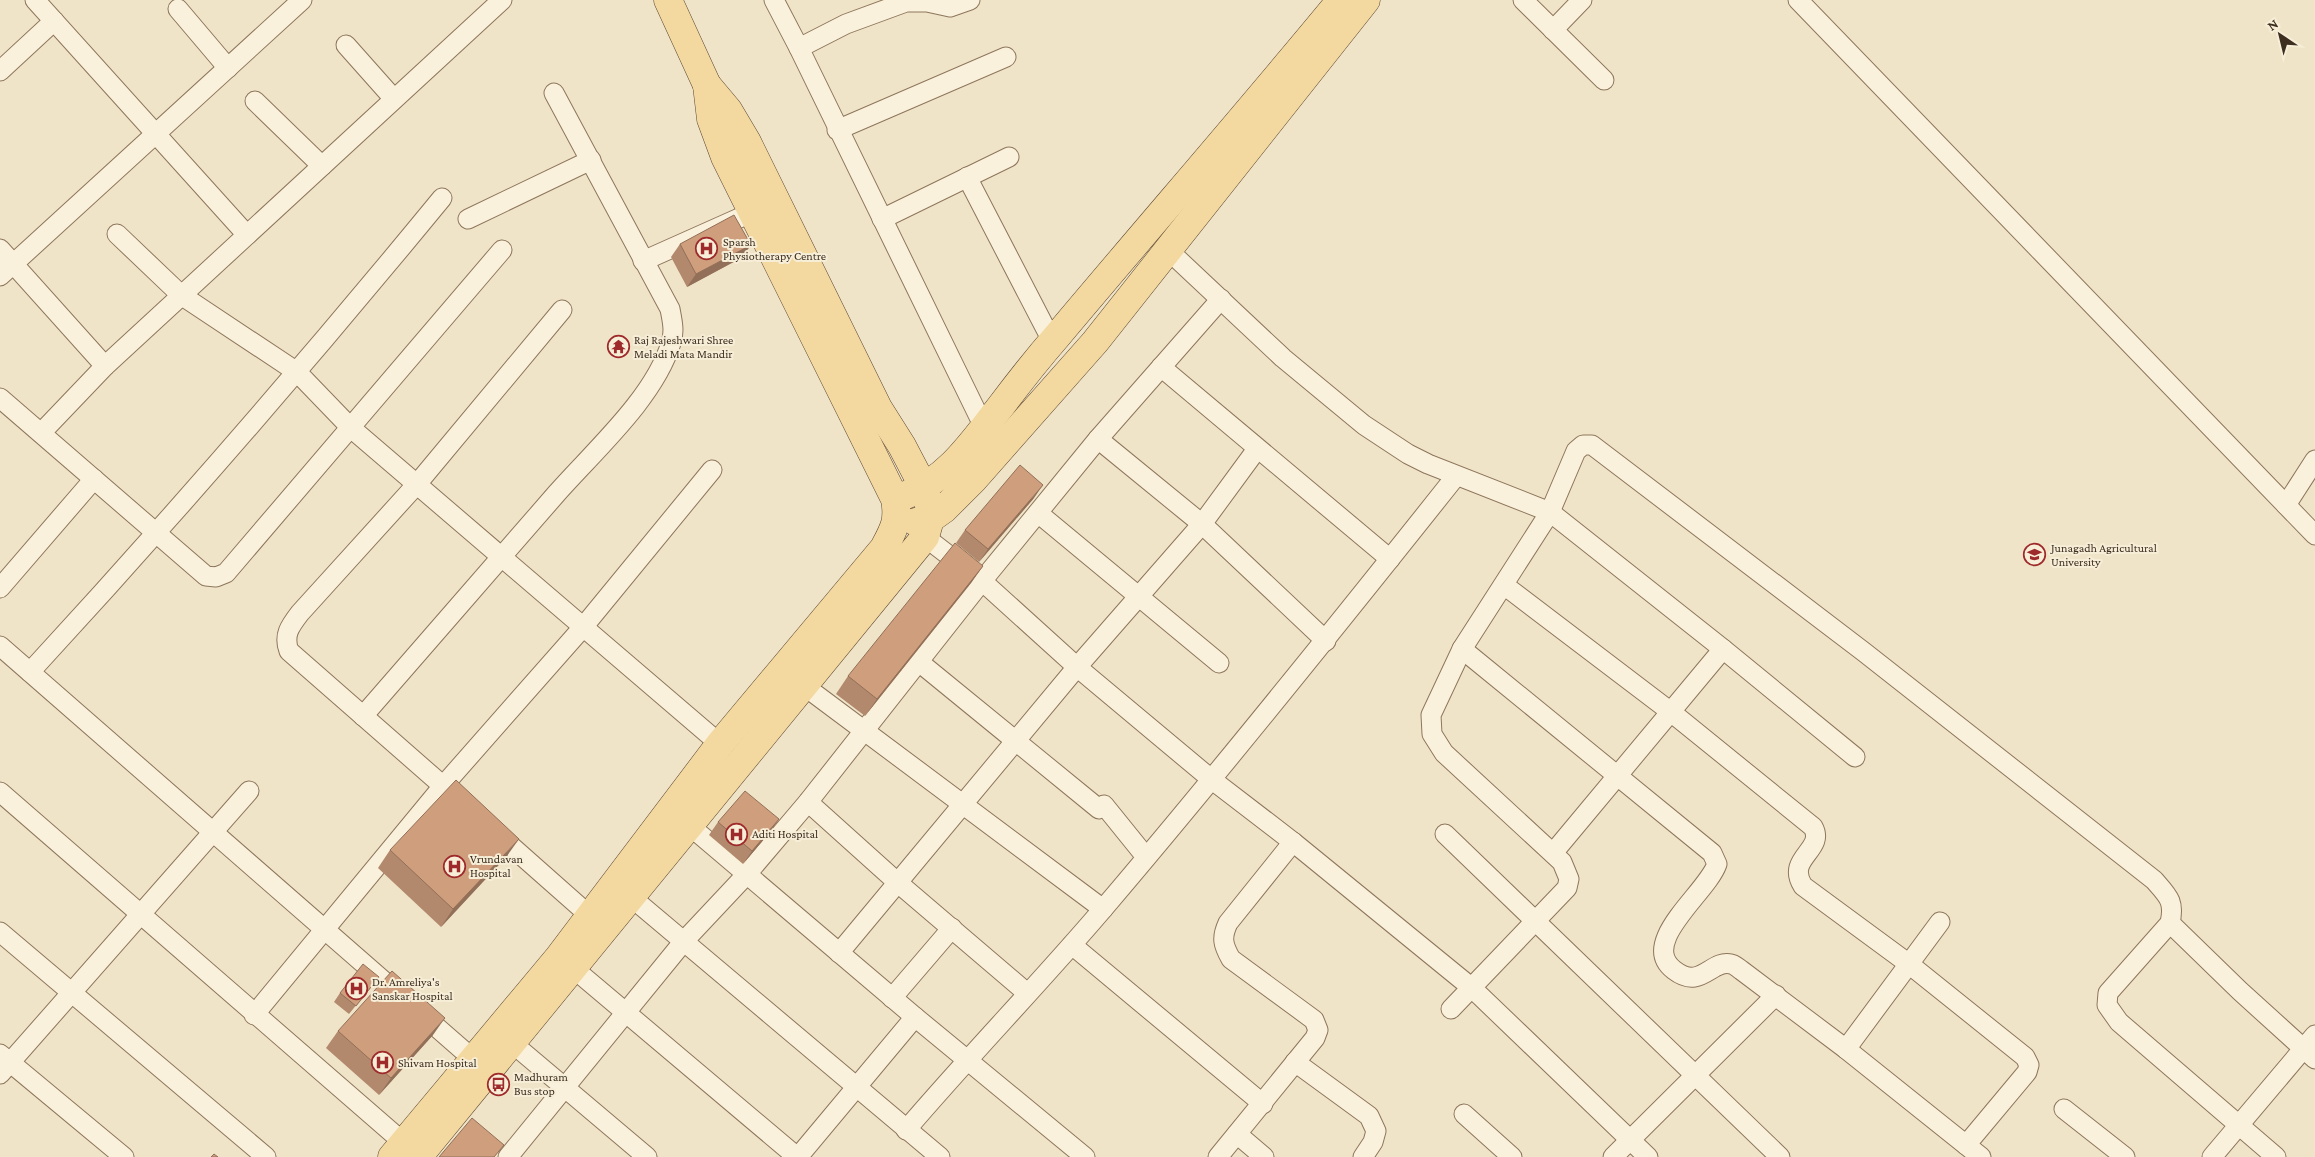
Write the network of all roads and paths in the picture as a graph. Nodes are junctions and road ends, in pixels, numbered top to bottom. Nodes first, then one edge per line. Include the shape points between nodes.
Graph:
1 (35, 0) edge
2 (502, 0) edge
3 (669, 0) edge
4 (774, 0) edge
5 (970, 0) edge
6 (1341, 0) edge
7 (1366, 0) edge
8 (1523, 0) edge
9 (1582, 0) edge
10 (1798, 0) edge
11 (292, 3) edge
12 (178, 9) dead end
13 (54, 21) junction
14 (1553, 30) junction
15 (346, 45) dead end
16 (799, 48) junction
17 (1006, 57) dead end
18 (228, 68) junction
19 (0, 71) edge
20 (1604, 80) dead end
21 (554, 92) dead end
22 (394, 99) junction
23 (256, 101) dead end
24 (838, 130) junction
25 (156, 135) junction
26 (1009, 157) dead end
27 (591, 160) junction
28 (322, 166) junction
29 (967, 177) junction
30 (442, 198) dead end
31 (764, 206) junction
32 (882, 219) junction
33 (468, 220) dead end
34 (117, 234) dead end
35 (246, 235) junction
36 (0, 249) edge
37 (502, 250) dead end
38 (1168, 250) junction
39 (643, 261) junction
40 (7, 270) edge
41 (181, 295) junction
42 (1221, 299) junction
43 (562, 310) dead end
44 (1052, 341) junction
45 (105, 366) junction
46 (1161, 367) junction
47 (297, 372) junction
48 (0, 398) edge
49 (984, 427) junction
50 (350, 428) junction
51 (41, 433) junction
52 (1098, 439) junction
53 (1257, 449) junction
54 (2315, 460) edge
55 (712, 470) dead end
56 (1456, 476) junction
57 (94, 479) junction
58 (417, 484) junction
59 (924, 488) junction
60 (895, 499) junction
61 (2286, 505) junction
62 (1546, 510) junction
63 (1038, 513) junction
64 (1202, 524) junction
65 (894, 527) junction
66 (927, 528) junction
67 (158, 533) junction
68 (2315, 535) edge
69 (503, 557) junction
70 (1390, 559) junction
71 (982, 581) junction
72 (1504, 585) junction
73 (0, 588) edge
74 (1137, 596) junction
75 (584, 626) junction
76 (1326, 641) junction
77 (0, 646) edge
78 (1723, 648) junction
79 (1462, 649) junction
80 (919, 662) junction
81 (1218, 663) dead end
82 (1077, 667) junction
83 (30, 672) junction
84 (803, 684) junction
85 (1671, 712) junction
86 (363, 716) junction
87 (864, 731) junction
88 (1017, 742) junction
89 (720, 744) junction
90 (1855, 757) dead end
91 (1617, 775) junction
92 (1212, 779) junction
93 (443, 786) junction
94 (249, 791) dead end
95 (0, 792) edge
96 (808, 802) junction
97 (962, 806) junction
98 (690, 826) junction
99 (213, 831) junction
100 (1445, 834) dead end
101 (1293, 842) junction
102 (1553, 853) junction
103 (1146, 858) junction
104 (746, 875) junction
105 (897, 882) junction
106 (631, 897) junction
107 (1102, 909) junction
108 (139, 914) junction
109 (589, 915) junction
110 (1536, 921) junction
111 (1940, 922) dead end
112 (2170, 923) junction
113 (326, 928) junction
114 (952, 928) junction
115 (0, 932) edge
116 (684, 941) junction
117 (1072, 944) junction
118 (839, 953) junction
119 (1909, 964) junction
120 (573, 968) junction
121 (1472, 988) junction
122 (71, 992) junction
123 (1027, 993) junction
124 (1776, 995) junction
125 (892, 998) junction
126 (1451, 1009) dead end
127 (254, 1014) junction
128 (626, 1014) junction
129 (915, 1017) junction
130 (512, 1043) junction
131 (2311, 1047) edge
132 (1846, 1050) junction
133 (473, 1059) junction
134 (966, 1060) junction
135 (1295, 1062) junction
136 (4, 1064) edge
137 (1695, 1077) junction
138 (856, 1086) junction
139 (564, 1088) junction
140 (1263, 1104) junction
141 (2064, 1109) dead end
142 (1464, 1114) dead end
143 (2239, 1126) junction
144 (906, 1130) junction
145 (1237, 1134) junction
146 (1630, 1140) junction
147 (1966, 1145) junction
148 (405, 1152) edge
149 (502, 1155) edge
150 (124, 1157) edge
151 (266, 1157) edge
152 (647, 1157) edge
153 (797, 1157) edge
154 (940, 1157) edge
155 (1085, 1157) edge
156 (1218, 1157) edge
157 (1264, 1157) edge
158 (1363, 1157) edge
159 (1512, 1157) edge
160 (1613, 1157) edge
161 (1648, 1157) edge
162 (1780, 1157) edge
163 (1981, 1157) edge
164 (2125, 1157) edge
165 (2212, 1157) edge
166 (2276, 1157) edge

1 - 13 street
2 - 22 street
3 - 31 main road via 707,85 748,142
4 - 16 street
5 - 16 street via 950,7 906,2 846,24
6 - 44 main road
7 - 38 main road
8 - 14 street
9 - 14 street
10 - 61 street
11 - 18 street
12 - 18 street
13 - 19 street
13 - 25 street
14 - 20 street
15 - 22 street
16 - 24 street
17 - 24 street
18 - 25 street
21 - 27 street
22 - 28 street
23 - 28 street
24 - 32 street
25 - 35 street
25 - 40 street
26 - 29 street
27 - 33 street
27 - 39 street
28 - 35 street
29 - 32 street
29 - 44 street
30 - 47 street
31 - 39 street
31 - 59 main road
31 - 60 main road
32 - 49 street
34 - 41 street
35 - 41 street
36 - 40 street
37 - 50 street
38 - 42 street
38 - 66 main road via 1095,342
39 - 69 street via 670,309 674,328 672,342 645,392 624,419
40 - 45 street
41 - 45 street
41 - 47 street
42 - 46 street
42 - 56 street via 1290,365 1364,425 1408,454
43 - 58 street
44 - 49 main road
45 - 51 street
46 - 52 street
46 - 53 street
47 - 50 street
47 - 67 street
48 - 51 street
49 - 59 main road via 943,474
50 - 58 street
50 - 67 street via 226,573 206,576
51 - 57 street
52 - 63 street
52 - 64 street
53 - 64 street
53 - 70 street
54 - 61 street
55 - 75 street
56 - 62 street
56 - 70 street
57 - 67 street
57 - 73 street
58 - 69 street
58 - 86 street via 300,613 288,629 285,641 289,651
59 - 60 main road
59 - 66 main road via 929,506
60 - 65 main road via 898,514
61 - 68 street
62 - 72 street
62 - 78 street
62 - 112 street via 1576,451 1583,445 1592,445 1864,652 2154,880 2170,898
63 - 71 street
63 - 74 street
64 - 74 street
64 - 76 street
65 - 66 main road
65 - 89 main road via 884,548
66 - 71 street
66 - 84 main road
67 - 83 street
69 - 75 street
69 - 86 street
70 - 76 street
71 - 80 street
71 - 82 street
72 - 79 street
72 - 85 street
74 - 81 street
74 - 82 street
75 - 89 street
75 - 93 street
76 - 92 street
77 - 83 street
78 - 85 street
78 - 90 street
79 - 91 street
79 - 102 street via 1431,715 1432,734 1444,753
80 - 87 street
80 - 88 street
82 - 88 street
82 - 92 street
83 - 99 street
84 - 87 street
84 - 98 main road
85 - 91 street
85 - 119 street via 1813,827 1816,839 1798,866 1797,873 1803,886
86 - 93 street
87 - 96 street
87 - 97 street
88 - 97 street
88 - 103 street via 1102,807
89 - 109 main road
91 - 102 street
91 - 124 street via 1712,853 1717,864 1713,875 1671,926 1663,943 1663,955 1673,970 1687,977 1699,977 1711,969 1731,964
92 - 101 street
92 - 103 street
93 - 109 street
93 - 113 street
94 - 99 street
95 - 108 street
96 - 104 street
96 - 105 street
97 - 105 street
97 - 107 street
98 - 104 street
98 - 106 main road
99 - 108 street
99 - 113 street
100 - 110 street
101 - 121 street
101 - 135 street via 1228,923 1223,934 1224,946 1231,959 1314,1020 1318,1030 1315,1038
102 - 110 street via 1562,862 1569,879 1566,888
103 - 107 street
104 - 116 street
104 - 118 street
105 - 114 street
105 - 118 street
106 - 116 street
106 - 120 main road
107 - 117 street
108 - 122 street
108 - 127 street
109 - 133 main road
110 - 121 street
110 - 137 street
111 - 119 street
112 - 131 street via 2240,991
112 - 143 street via 2108,994 2106,1005 2119,1022
113 - 127 street
113 - 133 street
114 - 123 street
114 - 125 street
115 - 122 street
116 - 128 street
116 - 138 street
117 - 123 street
117 - 140 street
118 - 125 street
119 - 132 street
119 - 147 street via 2025,1057 2029,1065 2027,1072
120 - 128 street
120 - 130 main road
121 - 126 street
121 - 146 street
122 - 136 street
122 - 151 street
123 - 134 street
124 - 132 street
124 - 137 street
125 - 129 street
127 - 148 street
128 - 139 street
128 - 153 street
129 - 134 street
129 - 138 street
130 - 139 street
130 - 148 main road via 462,1119
131 - 143 street
132 - 147 street
133 - 148 main road
134 - 144 street
134 - 155 street
135 - 140 street
135 - 158 street via 1369,1116 1376,1131
136 - 150 street
137 - 146 street
137 - 162 street
138 - 144 street
138 - 153 street
139 - 149 street
139 - 152 street
140 - 145 street
141 - 164 street
142 - 159 street
143 - 165 street
143 - 166 street
144 - 154 street
145 - 156 street
145 - 157 street
146 - 160 street
146 - 161 street
147 - 163 street

